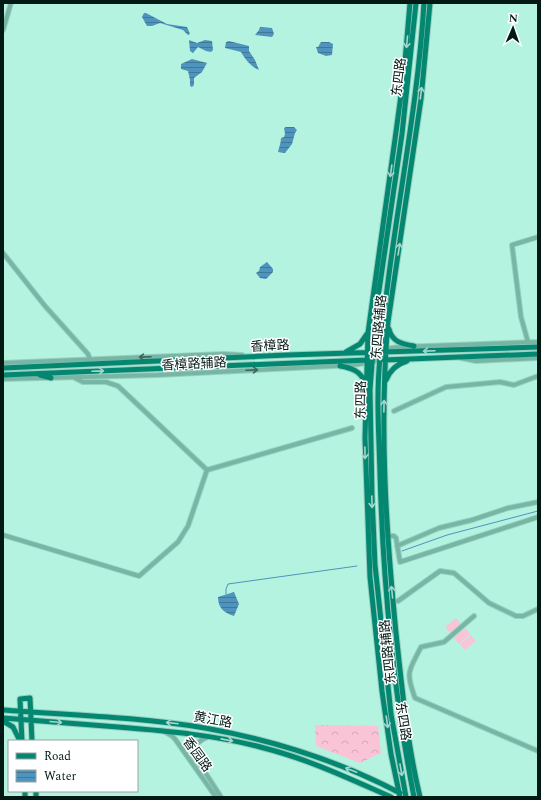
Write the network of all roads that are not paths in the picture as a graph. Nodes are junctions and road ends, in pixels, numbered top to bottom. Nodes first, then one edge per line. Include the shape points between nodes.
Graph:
1 (11, 3) edge
2 (410, 3) edge
3 (416, 3) edge
4 (424, 3) edge
5 (430, 3) edge
6 (3, 30) edge
7 (538, 237) edge
8 (3, 254) edge
9 (384, 260) junction
10 (397, 263) junction
11 (375, 280) junction
12 (388, 283) junction
13 (386, 303) junction
14 (388, 326) junction
15 (368, 328) junction
16 (528, 342) junction
17 (538, 342) edge
18 (414, 346) junction
19 (538, 347) edge
20 (383, 351) junction
21 (370, 352) junction
22 (340, 353) junction
23 (538, 354) edge
24 (254, 357) junction
25 (457, 358) junction
26 (538, 358) edge
27 (415, 359) junction
28 (90, 360) junction
29 (381, 360) junction
30 (369, 361) junction
31 (3, 363) edge
32 (340, 366) junction
33 (3, 368) edge
34 (31, 374) junction
35 (3, 375) edge
36 (538, 376) edge
37 (73, 377) junction
38 (51, 378) junction
39 (3, 380) edge
40 (365, 384) junction
41 (385, 387) junction
42 (370, 404) junction
43 (394, 410) dead end
44 (370, 413) junction
45 (384, 423) junction
46 (352, 428) dead end
47 (365, 431) junction
48 (379, 440) junction
49 (207, 470) junction
50 (538, 502) edge
51 (538, 517) edge
52 (3, 534) edge
53 (387, 536) junction
54 (397, 546) junction
55 (398, 601) dead end
56 (538, 609) edge
57 (474, 616) dead end
58 (3, 710) edge
59 (20, 711) junction
60 (31, 712) junction
61 (3, 719) edge
62 (21, 719) junction
63 (31, 720) junction
64 (159, 730) junction
65 (209, 737) junction
66 (20, 740) edge
67 (21, 740) edge
68 (32, 740) edge
69 (538, 751) edge
70 (404, 796) edge
71 (216, 797) edge
72 (221, 797) edge
73 (391, 797) edge
74 (414, 797) edge
75 (420, 797) edge

1 - 6 street
2 -> 11 main road, 东四路辅路 via 404,73
3 - 9 main road, 东四路 via 402,134
4 - 12 main road, 东四路 via 418,76
10 -> 5 main road, 东四路辅路 via 423,78
7 - 16 street via 512,245 521,317
8 - 28 street via 88,354
9 - 11 main road
9 - 21 main road, 东四路
10 - 12 main road
10 - 14 main road, 东四路辅路
11 - 15 main road, 东四路辅路
12 - 13 main road, 东四路
13 - 14 main road
13 - 20 main road, 东四路
14 - 18 main road via 394,340
14 - 20 main road, 东四路辅路
15 - 21 main road, 东四路辅路
15 - 22 main road via 360,344
16 - 17 street
16 - 18 street
18 - 20 street via 399,346
19 -> 20 main road, 香樟路
20 - 21 main road, 香樟路
20 - 29 main road, 东四路
21 - 22 main road, 香樟路
21 - 30 main road, 东四路
22 - 24 main road, 香樟路
23 - 25 main road, 香樟路
24 -> 28 street via 224,354
24 - 33 main road, 香樟路
25 - 26 street, 香樟路 via 476,361
25 - 27 main road, 香樟路
27 - 29 main road, 香樟路
27 - 41 main road via 395,366 387,376
28 - 31 street
29 - 30 main road, 香樟路
29 - 41 main road, 东四路辅路
29 - 48 main road, 东四路
30 - 32 street, 香樟路辅路
34 -> 30 main road, 香樟路
30 - 40 main road, 东四路辅路
30 - 42 main road, 东四路
37 -> 32 street, 香樟路辅路
32 - 40 main road via 357,371
34 - 35 main road, 香樟路
34 - 38 main road
36 - 43 street via 514,385 500,382 446,387
37 - 38 street, 香樟路辅路
37 - 49 street via 83,382 106,382 118,386
38 - 39 street, 香樟路辅路
40 - 42 main road
40 - 47 main road, 东四路辅路
45 -> 41 main road, 东四路辅路
42 - 44 main road, 东四路
44 - 47 main road
44 -> 70 main road, 东四路 via 375,572 391,714
45 - 48 main road
45 - 53 main road, 东四路辅路
46 - 49 street
47 -> 70 main road, 东四路辅路 via 370,577 391,754
48 - 74 main road, 东四路 via 384,579 397,696
49 - 52 street via 188,526 178,542 139,576
50 - 54 street via 439,528
51 - 54 street via 400,562
53 - 54 street via 394,536
75 -> 53 main road, 东四路辅路 via 412,763 401,680
55 - 56 street via 440,570 454,573 489,602 516,616 523,616
57 - 69 street via 444,642 422,647 408,672 415,698
58 - 59 main road, 黄江路
59 - 60 main road, 黄江路
59 - 60 main road via 20,698 30,698
59 - 62 main road
60 - 63 main road
70 -> 60 main road, 黄江路 via 361,774 318,757 228,732 169,723
61 - 62 main road, 黄江路
61 - 66 main road via 13,727
62 - 63 main road, 黄江路
62 - 67 main road
63 -> 64 main road, 黄江路
63 - 68 main road
64 - 65 main road, 黄江路
64 - 71 street, 香园路 via 175,739
65 - 72 street, 香园路 via 198,742 194,755
65 -> 73 main road, 黄江路 via 282,753

